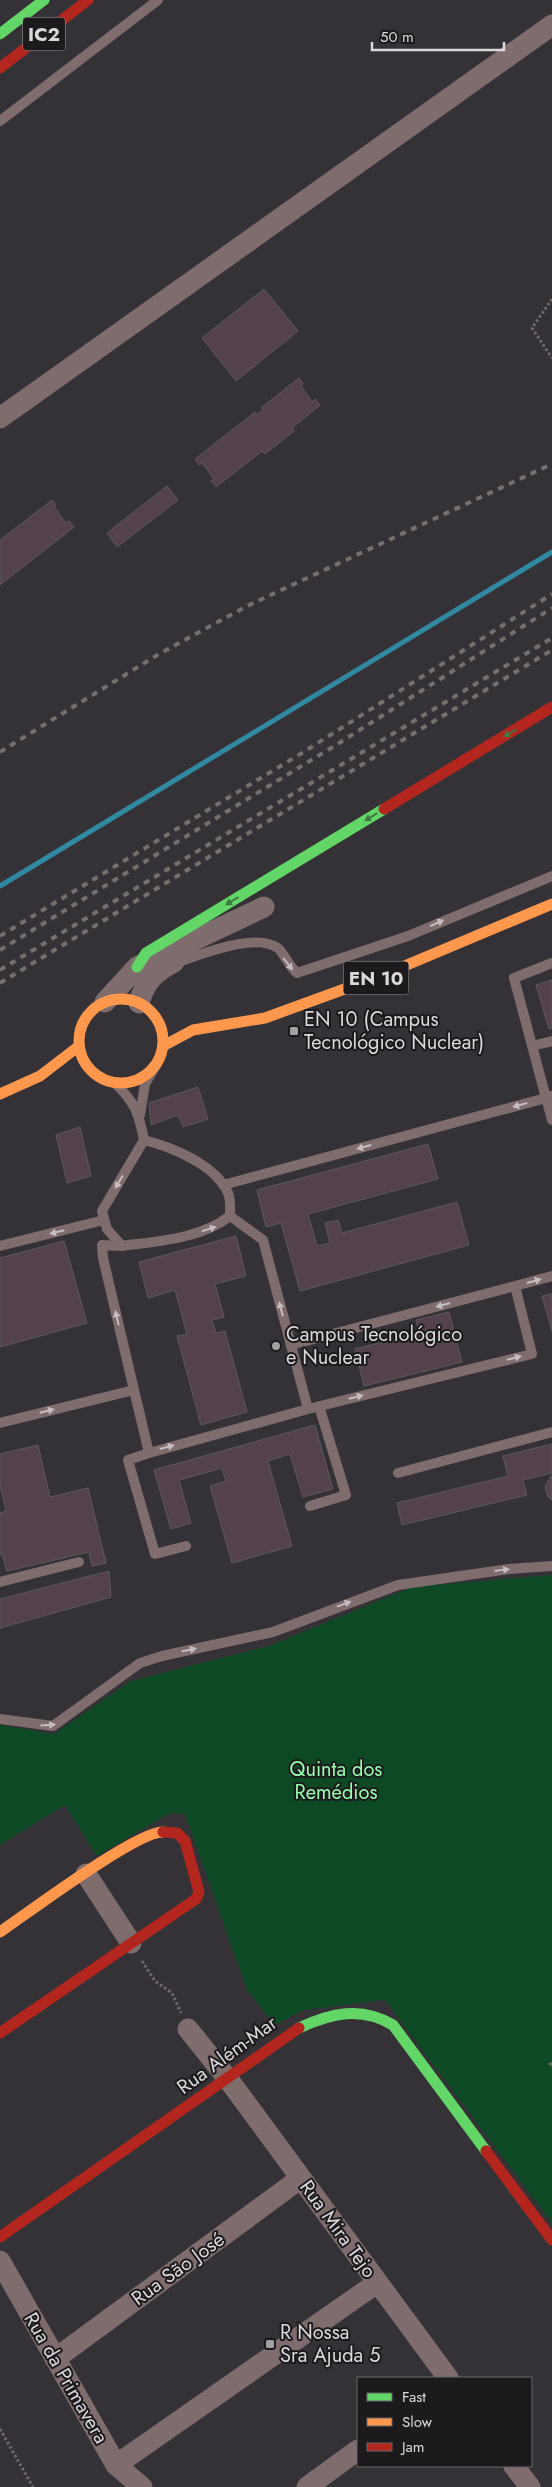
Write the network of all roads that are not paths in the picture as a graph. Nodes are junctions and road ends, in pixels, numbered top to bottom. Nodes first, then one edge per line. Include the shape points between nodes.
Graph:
1 (44, 0) edge
2 (88, 0) edge
3 (158, 0) edge
4 (552, 25) edge
5 (0, 34) edge
6 (0, 68) edge
7 (0, 121) edge
8 (0, 418) edge
9 (552, 708) edge
10 (552, 876) edge
11 (552, 904) edge
12 (548, 965) edge
13 (165, 966) junction
14 (137, 967) junction
15 (105, 1002) junction
16 (139, 1003) junction
17 (159, 1022) junction
18 (193, 1030) junction
19 (552, 1041) edge
20 (79, 1046) junction
21 (163, 1046) junction
22 (532, 1046) junction
23 (156, 1065) junction
24 (94, 1073) junction
25 (76, 1074) dead end
26 (58, 1075) dead end
27 (40, 1076) junction
28 (115, 1083) junction
29 (0, 1094) edge
30 (549, 1097) edge
31 (140, 1115) junction
32 (552, 1120) edge
33 (144, 1140) junction
34 (223, 1185) junction
35 (230, 1216) junction
36 (104, 1220) junction
37 (0, 1246) edge
38 (122, 1246) junction
39 (552, 1276) edge
40 (515, 1286) junction
41 (291, 1345) junction
42 (134, 1390) junction
43 (319, 1406) junction
44 (308, 1409) junction
45 (0, 1423) edge
46 (552, 1432) edge
47 (149, 1453) junction
48 (398, 1473) dead end
49 (310, 1506) dead end
50 (186, 1546) dead end
51 (80, 1562) dead end
52 (552, 1566) edge
53 (0, 1582) edge
54 (0, 1719) edge
55 (86, 1874) junction
56 (0, 1932) edge
57 (131, 1943) junction
58 (188, 2029) road end
59 (0, 2033) edge
60 (228, 2079) junction
61 (301, 2178) junction
62 (0, 2237) edge
63 (552, 2240) edge
64 (0, 2262) edge
65 (378, 2282) junction
66 (55, 2359) junction
67 (447, 2377) edge
68 (357, 2451) edge
69 (116, 2465) junction
70 (515, 2467) edge
71 (142, 2487) edge
72 (307, 2487) edge
73 (530, 2487) edge

1 - 5 main road, IC2
2 - 6 main road, IC2
3 - 7 lane
4 - 8 street
9 -> 14 main road via 146,953
13 -> 10 lane via 238,944 262,942 279,949 297,974 408,936
11 - 18 main road, EN 10 via 383,975 265,1018
12 - 22 lane via 514,978
13 - 14 street via 266,911
13 - 16 street via 152,975
14 - 15 street
15 - 16 main road via 128,1000
15 - 20 main road via 85,1020
16 - 17 main road
17 - 18 main road, EN 10
17 - 21 main road
18 - 21 main road, EN 10
19 - 22 lane
20 - 24 main road via 84,1061
20 - 27 main road
21 - 23 main road
22 - 30 lane
23 - 28 main road via 131,1083
23 - 31 lane via 145,1084
24 - 25 main road
24 - 28 main road
26 - 27 main road
27 - 29 main road
28 - 31 lane
30 - 32 lane
30 -> 34 lane
31 - 33 lane
33 - 34 lane via 165,1145 215,1172
33 -> 36 lane via 102,1211
34 - 35 lane via 229,1194
38 -> 35 lane via 186,1236 216,1227
41 -> 35 lane via 263,1240
36 -> 37 lane
36 - 38 lane via 107,1229
42 -> 38 lane via 102,1245
40 -> 39 lane
40 -> 41 lane
43 -> 40 lane via 532,1354
41 - 44 lane
45 -> 42 lane
42 - 47 lane
43 - 44 lane
43 - 49 lane via 346,1495
47 -> 44 lane
46 - 48 lane
47 - 50 lane via 128,1460 155,1554
51 - 53 lane
54 -> 52 lane via 53,1726 140,1664 162,1656 273,1632 398,1585
55 - 56 main road
55 - 57 street
55 - 57 main road via 154,1832 177,1833 185,1841 199,1892 196,1899
57 - 59 main road
58 - 60 street, Rua Mira Tejo
60 - 61 street, Rua Mira Tejo
60 - 62 main road, Rua Além-Mar
60 - 63 main road, Rua Além-Mar via 284,2034 330,2015 364,2012 380,2016 393,2026
61 - 65 street, Rua Mira Tejo
61 - 66 street, Rua São José
64 - 66 street, Rua da Primavera
65 - 67 street, Rua Mira Tejo
65 - 69 street
66 - 69 street, Rua da Primavera
68 - 72 street
69 - 71 street, Rua da Primavera
70 - 73 street

